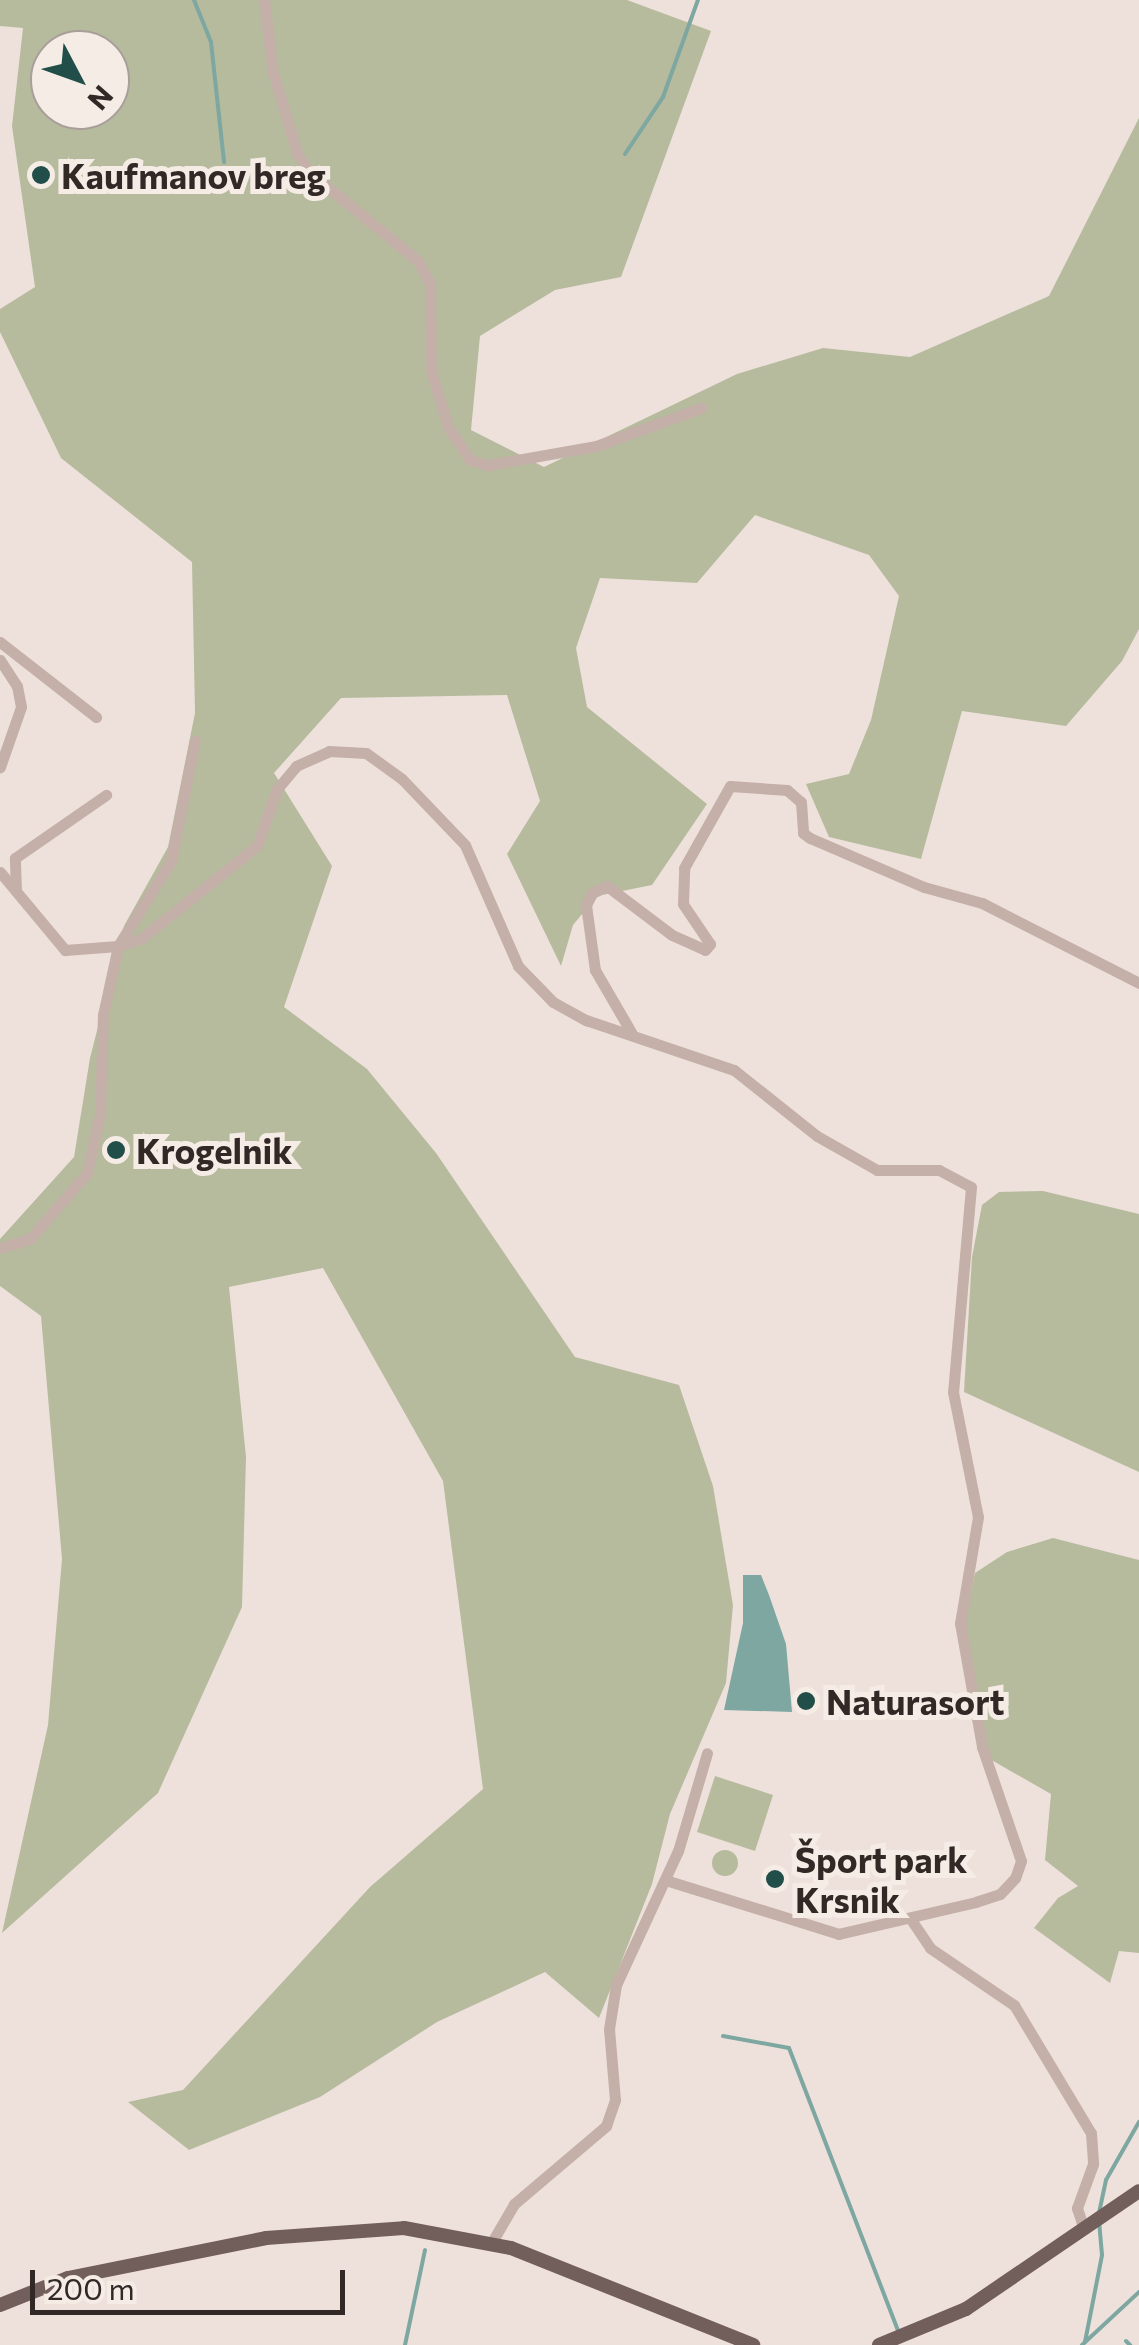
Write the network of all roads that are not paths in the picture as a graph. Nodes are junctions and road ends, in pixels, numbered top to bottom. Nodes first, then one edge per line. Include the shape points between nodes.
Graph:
1 (264, 0) edge
2 (701, 408) dead end
3 (0, 642) edge
4 (0, 660) edge
5 (96, 717) dead end
6 (195, 740) dead end
7 (0, 767) edge
8 (106, 795) dead end
9 (0, 872) edge
10 (16, 891) junction
11 (118, 946) junction
12 (1139, 983) edge
13 (630, 1032) junction
14 (0, 1248) edge
15 (707, 1752) dead end
16 (666, 1880) junction
17 (912, 1921) junction
18 (1139, 2191) edge
19 (1090, 2226) junction
20 (492, 2242) junction
21 (0, 2305) edge
22 (753, 2345) edge
23 (879, 2345) edge

1 - 2 street via 273,72 297,153 309,172 418,260 430,284 431,370 448,428 470,460 488,465 596,446
3 - 5 street
4 - 7 street via 21,707
6 - 11 street via 171,860
8 - 10 street via 15,858
9 - 10 street
10 - 11 street via 66,950
11 - 13 street via 142,938 258,846 276,789 296,766 329,751 366,752 465,845 518,966 538,991 586,1020
11 - 14 street via 103,1015 100,1115 87,1173 30,1239
12 - 13 street via 982,902 924,887 810,838 803,833 802,802 788,790 730,786 684,868 683,904 710,944 705,950 672,935 607,886 592,892 586,905 595,970
13 - 17 street via 734,1070 817,1136 877,1170 949,1172 973,1192 953,1392 978,1516 960,1623 982,1747 1021,1862 1000,1894 919,1913
15 - 16 street
16 - 17 street via 840,1934
16 - 20 street via 616,1985 609,2029 615,2100 606,2126 514,2204
17 - 19 street via 930,1948 1014,2005 1092,2133 1093,2164 1077,2208
18 - 19 main road
19 - 23 main road via 966,2310
20 - 21 main road via 404,2228 308,2231 87,2273
20 - 22 main road

